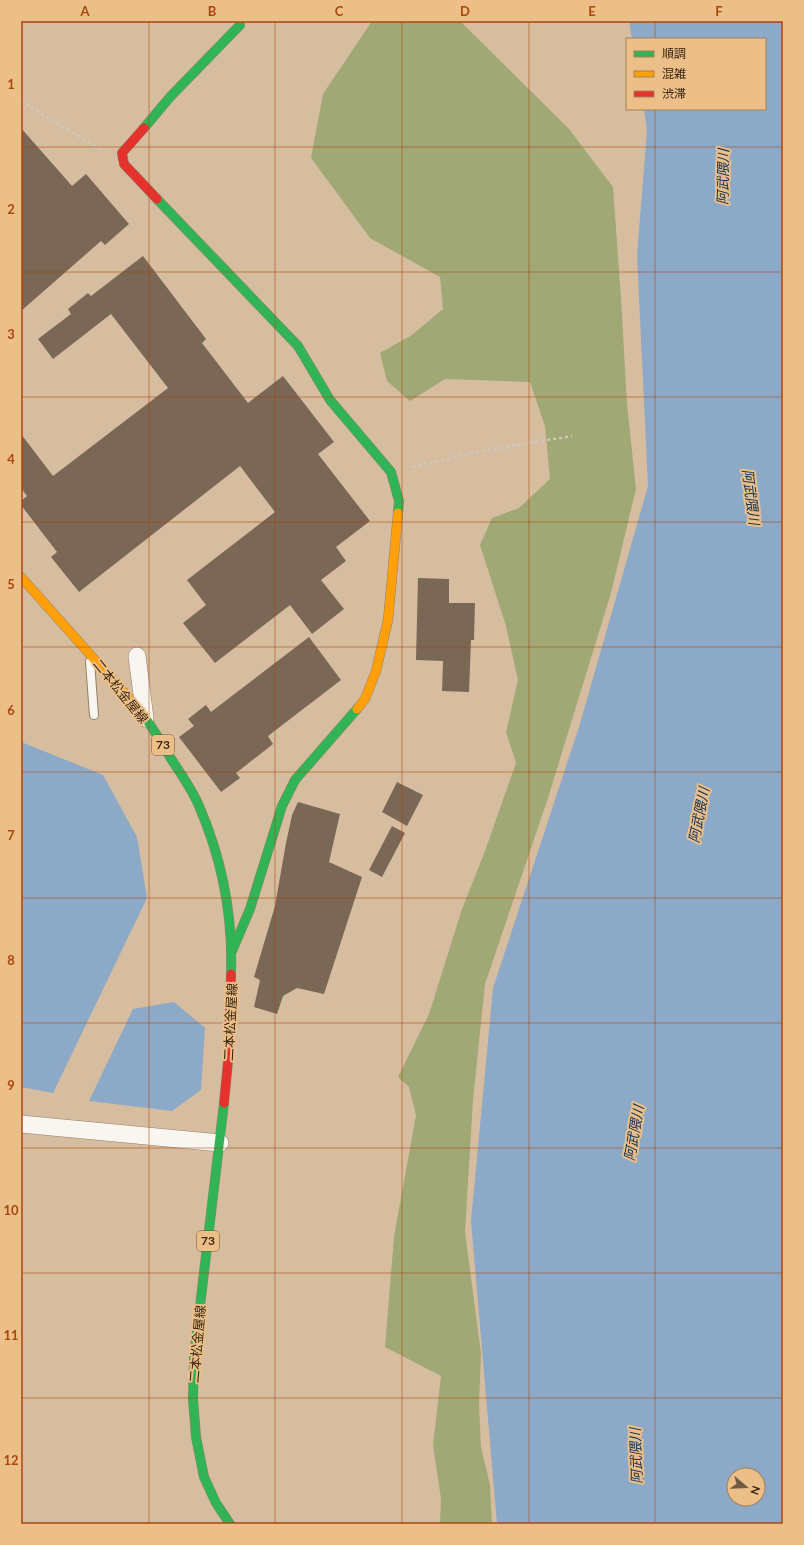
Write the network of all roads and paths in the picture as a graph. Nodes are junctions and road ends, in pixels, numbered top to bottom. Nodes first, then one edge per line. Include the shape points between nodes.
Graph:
1 (240, 25) dead end
2 (21, 101) edge
3 (124, 164) junction
4 (572, 436) dead end
5 (391, 472) junction
6 (21, 577) edge
7 (89, 652) junction
8 (137, 656) dead end
9 (94, 715) dead end
10 (145, 718) junction
11 (232, 951) junction
12 (21, 1124) edge
13 (220, 1143) junction
14 (230, 1524) edge

1 - 3 street via 170,97 122,153
2 - 3 path
3 - 5 street via 298,346 330,400
4 - 5 path via 476,452
5 - 11 street via 399,501 388,620 376,671 364,699 295,780 270,838 250,909
6 - 7 street, 二本松金屋線 / 73
7 - 9 lane
7 - 10 street, 二本松金屋線 / 73
8 - 10 street
10 - 11 street, 二本松金屋線 / 73 via 199,805 218,857 228,910
11 - 13 street, 二本松金屋線 / 73 via 229,1051
12 - 13 street
13 - 14 street, 二本松金屋線 / 73 via 194,1357 193,1400 196,1437 204,1477 216,1503

